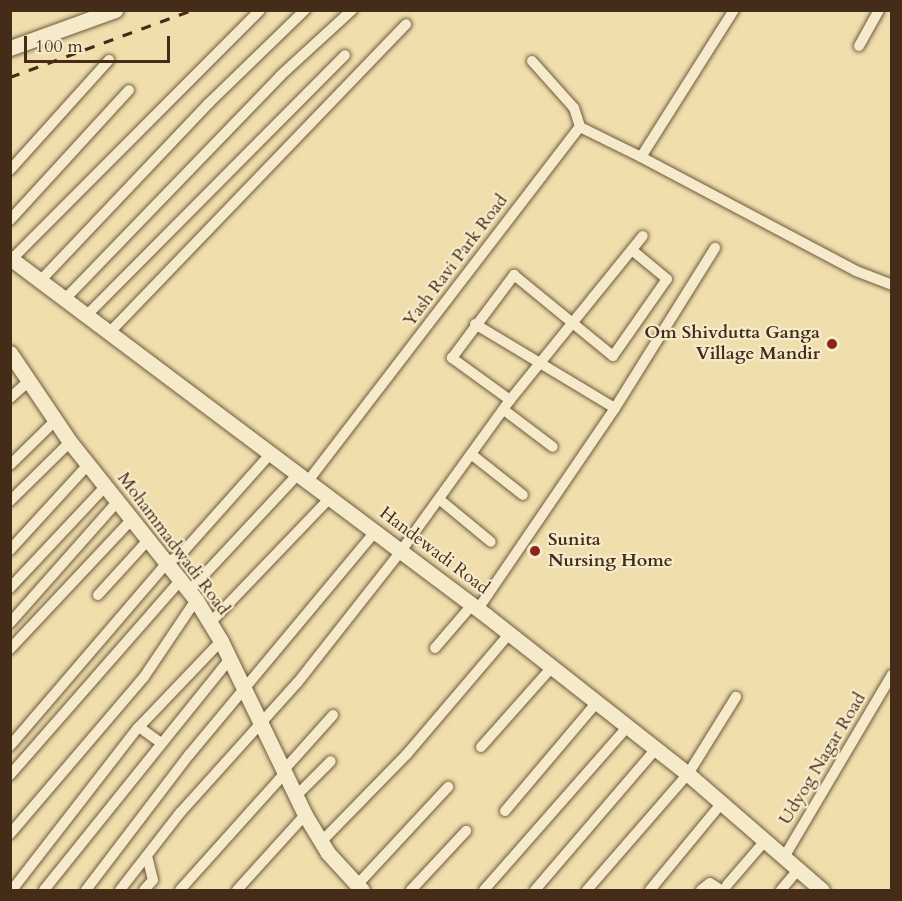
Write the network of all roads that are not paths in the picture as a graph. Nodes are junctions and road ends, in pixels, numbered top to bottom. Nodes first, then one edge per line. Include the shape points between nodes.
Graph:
1 (115, 10) edge
2 (260, 10) edge
3 (305, 10) edge
4 (352, 10) edge
5 (734, 10) edge
6 (879, 10) edge
7 (406, 24) dead end
8 (860, 46) dead end
9 (10, 48) edge
10 (345, 55) dead end
11 (109, 60) dead end
12 (532, 60) dead end
13 (129, 90) dead end
14 (580, 127) junction
15 (641, 157) junction
16 (10, 170) edge
17 (10, 220) edge
18 (643, 236) dead end
19 (715, 248) dead end
20 (632, 250) junction
21 (11, 259) edge
22 (41, 280) junction
23 (891, 285) edge
24 (65, 299) junction
25 (87, 315) junction
26 (572, 323) junction
27 (476, 324) junction
28 (110, 332) junction
29 (11, 356) edge
30 (540, 363) junction
31 (29, 381) junction
32 (10, 398) edge
33 (510, 400) junction
34 (615, 408) junction
35 (504, 410) junction
36 (55, 421) junction
37 (70, 442) junction
38 (553, 447) dead end
39 (271, 453) junction
40 (471, 454) junction
41 (10, 465) edge
42 (88, 465) junction
43 (303, 477) junction
44 (105, 487) junction
45 (524, 495) dead end
46 (330, 498) junction
47 (439, 499) junction
48 (10, 501) edge
49 (117, 502) junction
50 (131, 520) junction
51 (375, 532) junction
52 (148, 540) junction
53 (491, 542) dead end
54 (10, 550) edge
55 (401, 551) junction
56 (166, 564) junction
57 (10, 588) edge
58 (188, 591) junction
59 (98, 595) dead end
60 (475, 607) junction
61 (10, 622) edge
62 (210, 623) junction
63 (509, 634) junction
64 (222, 641) junction
65 (435, 648) dead end
66 (10, 649) edge
67 (230, 659) junction
68 (552, 667) junction
69 (891, 675) edge
70 (243, 688) junction
71 (736, 697) dead end
72 (597, 702) junction
73 (333, 716) dead end
74 (260, 724) junction
75 (628, 726) junction
76 (139, 727) junction
77 (160, 742) junction
78 (10, 746) edge
79 (481, 747) dead end
80 (656, 749) junction
81 (331, 760) dead end
82 (283, 773) junction
83 (688, 774) junction
84 (10, 776) edge
85 (447, 787) dead end
86 (296, 796) junction
87 (722, 804) junction
88 (505, 811) dead end
89 (305, 815) junction
90 (466, 831) dead end
91 (10, 834) edge
92 (321, 842) junction
93 (764, 842) junction
94 (147, 856) junction
95 (783, 859) junction
96 (797, 871) junction
97 (360, 888) edge
98 (724, 888) edge
99 (12, 891) edge
100 (44, 891) edge
101 (86, 891) edge
102 (120, 891) edge
103 (144, 891) edge
104 (180, 891) edge
105 (237, 891) edge
106 (411, 891) edge
107 (484, 891) edge
108 (535, 891) edge
109 (587, 891) edge
110 (650, 891) edge
111 (702, 891) edge
112 (781, 891) edge
113 (822, 891) edge

1 - 9 main road
2 - 21 street
3 - 22 street via 209,103
4 - 24 street via 280,76
5 - 15 street
6 - 8 street
7 - 28 street
10 - 25 street
11 - 16 street
12 - 14 street via 574,108
13 - 17 street
14 - 15 street
14 - 43 street, Yash Ravi Park Road
15 - 23 street via 856,271
18 - 20 street
19 - 34 street
20 - 26 street
20 - 26 street via 667,279 613,356
21 - 22 main road, Handewadi Road
22 - 24 main road, Handewadi Road
24 - 25 main road, Handewadi Road
25 - 28 main road, Handewadi Road
26 - 27 street via 514,275
26 - 30 street
27 - 30 street
27 - 33 street via 453,358
28 - 39 main road, Handewadi Road
29 - 31 main road, Mohammadwadi Road
30 - 33 street
30 - 34 street
31 - 32 street
31 - 36 main road, Mohammadwadi Road
33 - 35 street
34 - 60 street
35 - 38 street
35 - 40 street
36 - 37 main road, Mohammadwadi Road
36 - 41 street
37 - 42 main road, Mohammadwadi Road
37 - 48 street
39 - 43 main road, Handewadi Road
39 - 56 street via 182,553
40 - 45 street
40 - 47 street
42 - 44 main road, Mohammadwadi Road
42 - 54 street
43 - 46 main road, Handewadi Road
43 - 58 street, Yash Ravi Park Road
44 - 49 main road, Mohammadwadi Road
44 - 57 street
46 - 51 main road, Handewadi Road
46 - 62 street
47 - 53 street
47 - 55 street
49 - 50 main road, Mohammadwadi Road
49 - 61 street
50 - 52 main road, Mohammadwadi Road
50 - 66 street
51 - 55 main road, Handewadi Road
51 - 70 street
52 - 56 main road, Mohammadwadi Road
52 - 59 street
55 - 60 main road, Handewadi Road
55 - 74 street
56 - 58 main road, Mohammadwadi Road
56 - 78 street
58 - 62 main road, Mohammadwadi Road
58 - 84 street
58 - 91 street via 144,677
60 - 63 main road, Handewadi Road
60 - 65 street
62 - 64 main road, Mohammadwadi Road
63 - 68 main road, Handewadi Road
63 - 92 street via 407,754
64 - 67 main road, Mohammadwadi Road
64 - 76 street
67 - 70 main road, Mohammadwadi Road
67 - 77 street
68 - 72 main road, Handewadi Road
68 - 79 street
69 - 95 street, Udyog Nagar Road
70 - 74 main road, Mohammadwadi Road
70 - 101 street
71 - 83 street
72 - 75 main road, Handewadi Road
72 - 88 street
73 - 82 street
74 - 82 main road, Mohammadwadi Road
74 - 94 street
75 - 80 main road, Handewadi Road
75 - 107 street
76 - 77 street
76 - 99 street
77 - 100 street
80 - 83 main road, Handewadi Road
80 - 108 street
81 - 86 street
82 - 86 main road, Mohammadwadi Road
82 - 104 street
83 - 87 main road, Handewadi Road
83 - 109 street
85 - 97 street
86 - 89 main road, Mohammadwadi Road
87 - 93 main road, Handewadi Road
87 - 110 street
89 - 92 main road, Mohammadwadi Road
89 - 105 street
90 - 106 street
92 - 97 main road, Mohammadwadi Road
93 - 95 main road, Handewadi Road
93 - 98 street
94 - 102 street
94 - 103 street via 153,880
95 - 96 main road, Handewadi Road
96 - 112 street
96 - 113 main road, Handewadi Road
98 - 111 street via 710,883

